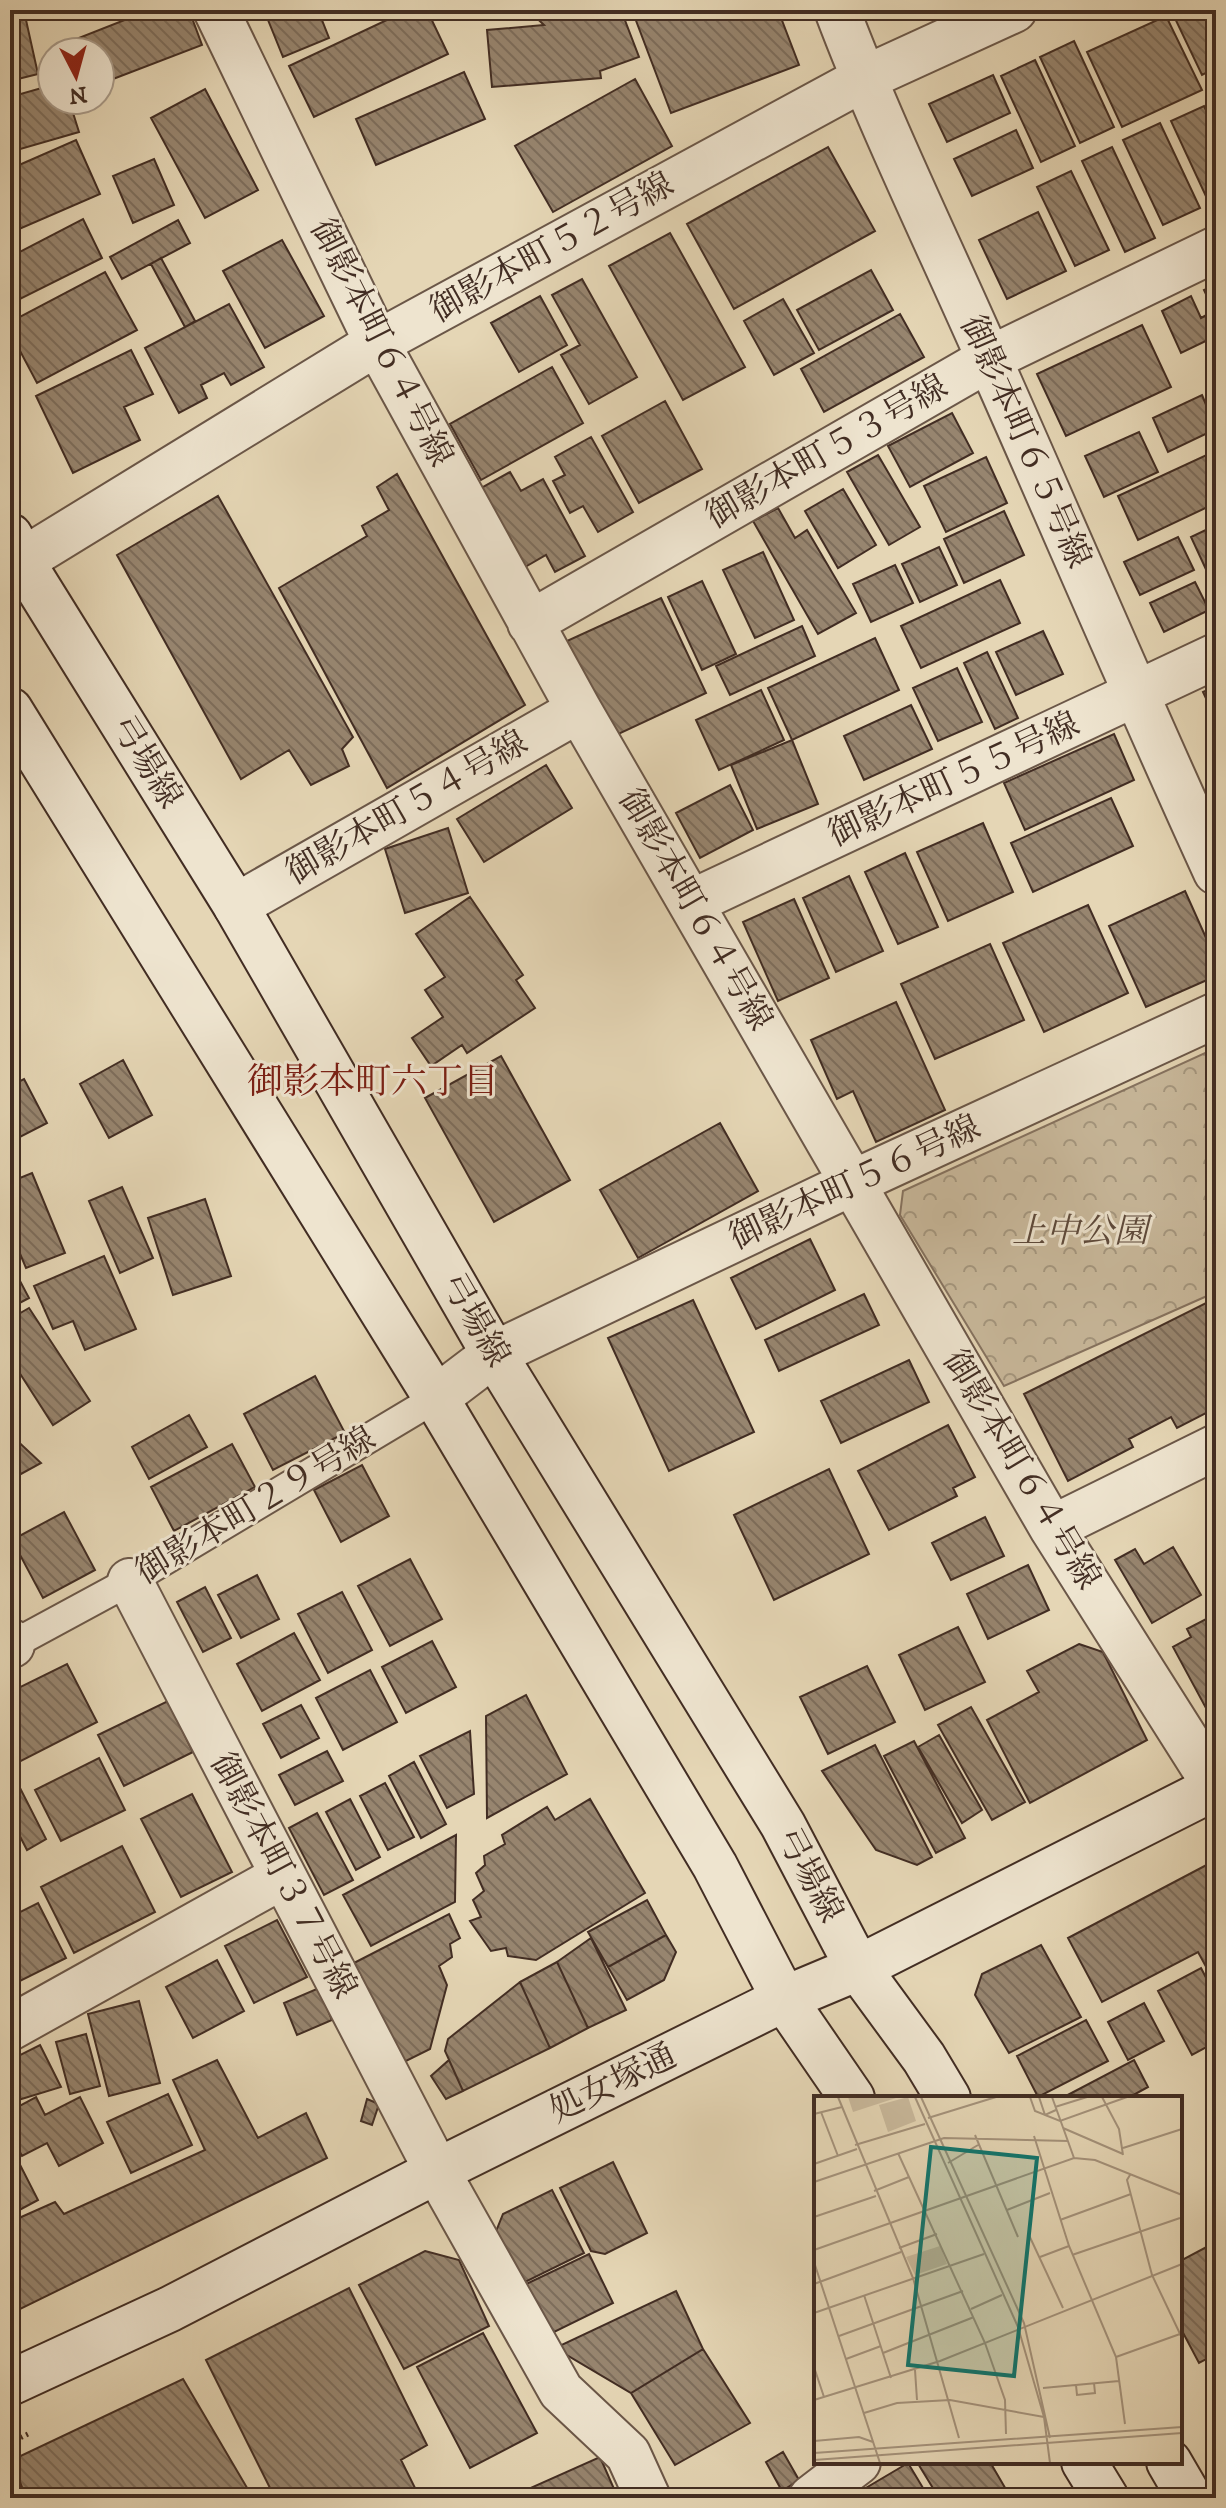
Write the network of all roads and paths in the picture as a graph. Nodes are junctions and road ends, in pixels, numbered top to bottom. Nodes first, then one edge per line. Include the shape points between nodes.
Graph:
1 (216, 10) edge
2 (837, 10) edge
3 (1014, 10) edge
4 (863, 79) junction
5 (1216, 249) edge
6 (377, 343) junction
7 (989, 359) junction
8 (14, 555) edge
9 (530, 623) junction
10 (1216, 656) edge
11 (1135, 696) junction
12 (10, 710) edge
13 (579, 710) junction
14 (1216, 872) edge
15 (692, 902) junction
16 (236, 906) junction
17 (1216, 1015) edge
18 (852, 1183) junction
19 (494, 1354) junction
20 (436, 1398) junction
21 (1216, 1447) edge
22 (1052, 1528) junction
23 (130, 1581) junction
24 (11, 1644) edge
25 (1216, 1787) edge
26 (283, 1876) junction
27 (858, 1968) junction
28 (784, 1999) junction
29 (10, 2028) edge
30 (851, 2096) edge
31 (947, 2096) edge
32 (437, 2171) junction
33 (10, 2383) edge
34 (32, 2432) dead end
35 (10, 2443) edge
36 (855, 2464) edge
37 (1085, 2464) edge
38 (1170, 2464) edge
39 (648, 2498) edge
40 (811, 2498) edge
41 (1106, 2498) edge
42 (1190, 2498) edge

1 - 6 street, 御影本町６４号線
2 - 4 street, 御影本町６５号線
3 - 4 street, 御影本町５２号線
4 - 6 street, 御影本町５２号線
4 - 7 street, 御影本町６５号線
5 - 7 street, 御影本町５３号線
6 - 8 street, 御影本町５２号線
6 - 9 street, 御影本町６４号線
7 - 9 street, 御影本町５３号線
7 - 11 street, 御影本町６５号線
8 - 16 street, 弓場線
9 - 13 street, 御影本町６４号線
10 - 11 street, 御影本町５５号線
11 - 14 street, 御影本町６５号線
11 - 15 street, 御影本町５５号線
12 - 20 street
13 - 15 street, 御影本町６４号線
13 - 16 street, 御影本町５４号線
15 - 18 street, 御影本町６４号線
16 - 19 street, 弓場線
17 - 18 street, 御影本町５６号線
18 - 19 street, 御影本町５６号線
18 - 22 street, 御影本町６４号線
19 - 20 street, 御影本町２９号線
19 - 27 street, 弓場線 via 783,1825
20 - 23 lane, 御影本町２９号線
20 - 28 street via 715,1866
21 - 22 street
22 - 25 street, 御影本町６４号線
23 - 24 lane, 御影本町２９号線
23 - 26 street, 御影本町３７号線
25 - 27 street, 処女塚通
26 - 29 street
26 - 32 street, 御影本町３７号線
27 - 28 street, 処女塚通
27 - 31 street, 弓場線
28 - 30 street
28 - 32 street, 処女塚通
32 - 33 street, 処女塚通 via 170,2309
32 - 39 street, 御影本町３７号線 via 561,2391 628,2454
34 - 35 path
36 - 40 street
37 - 41 street
38 - 42 street

